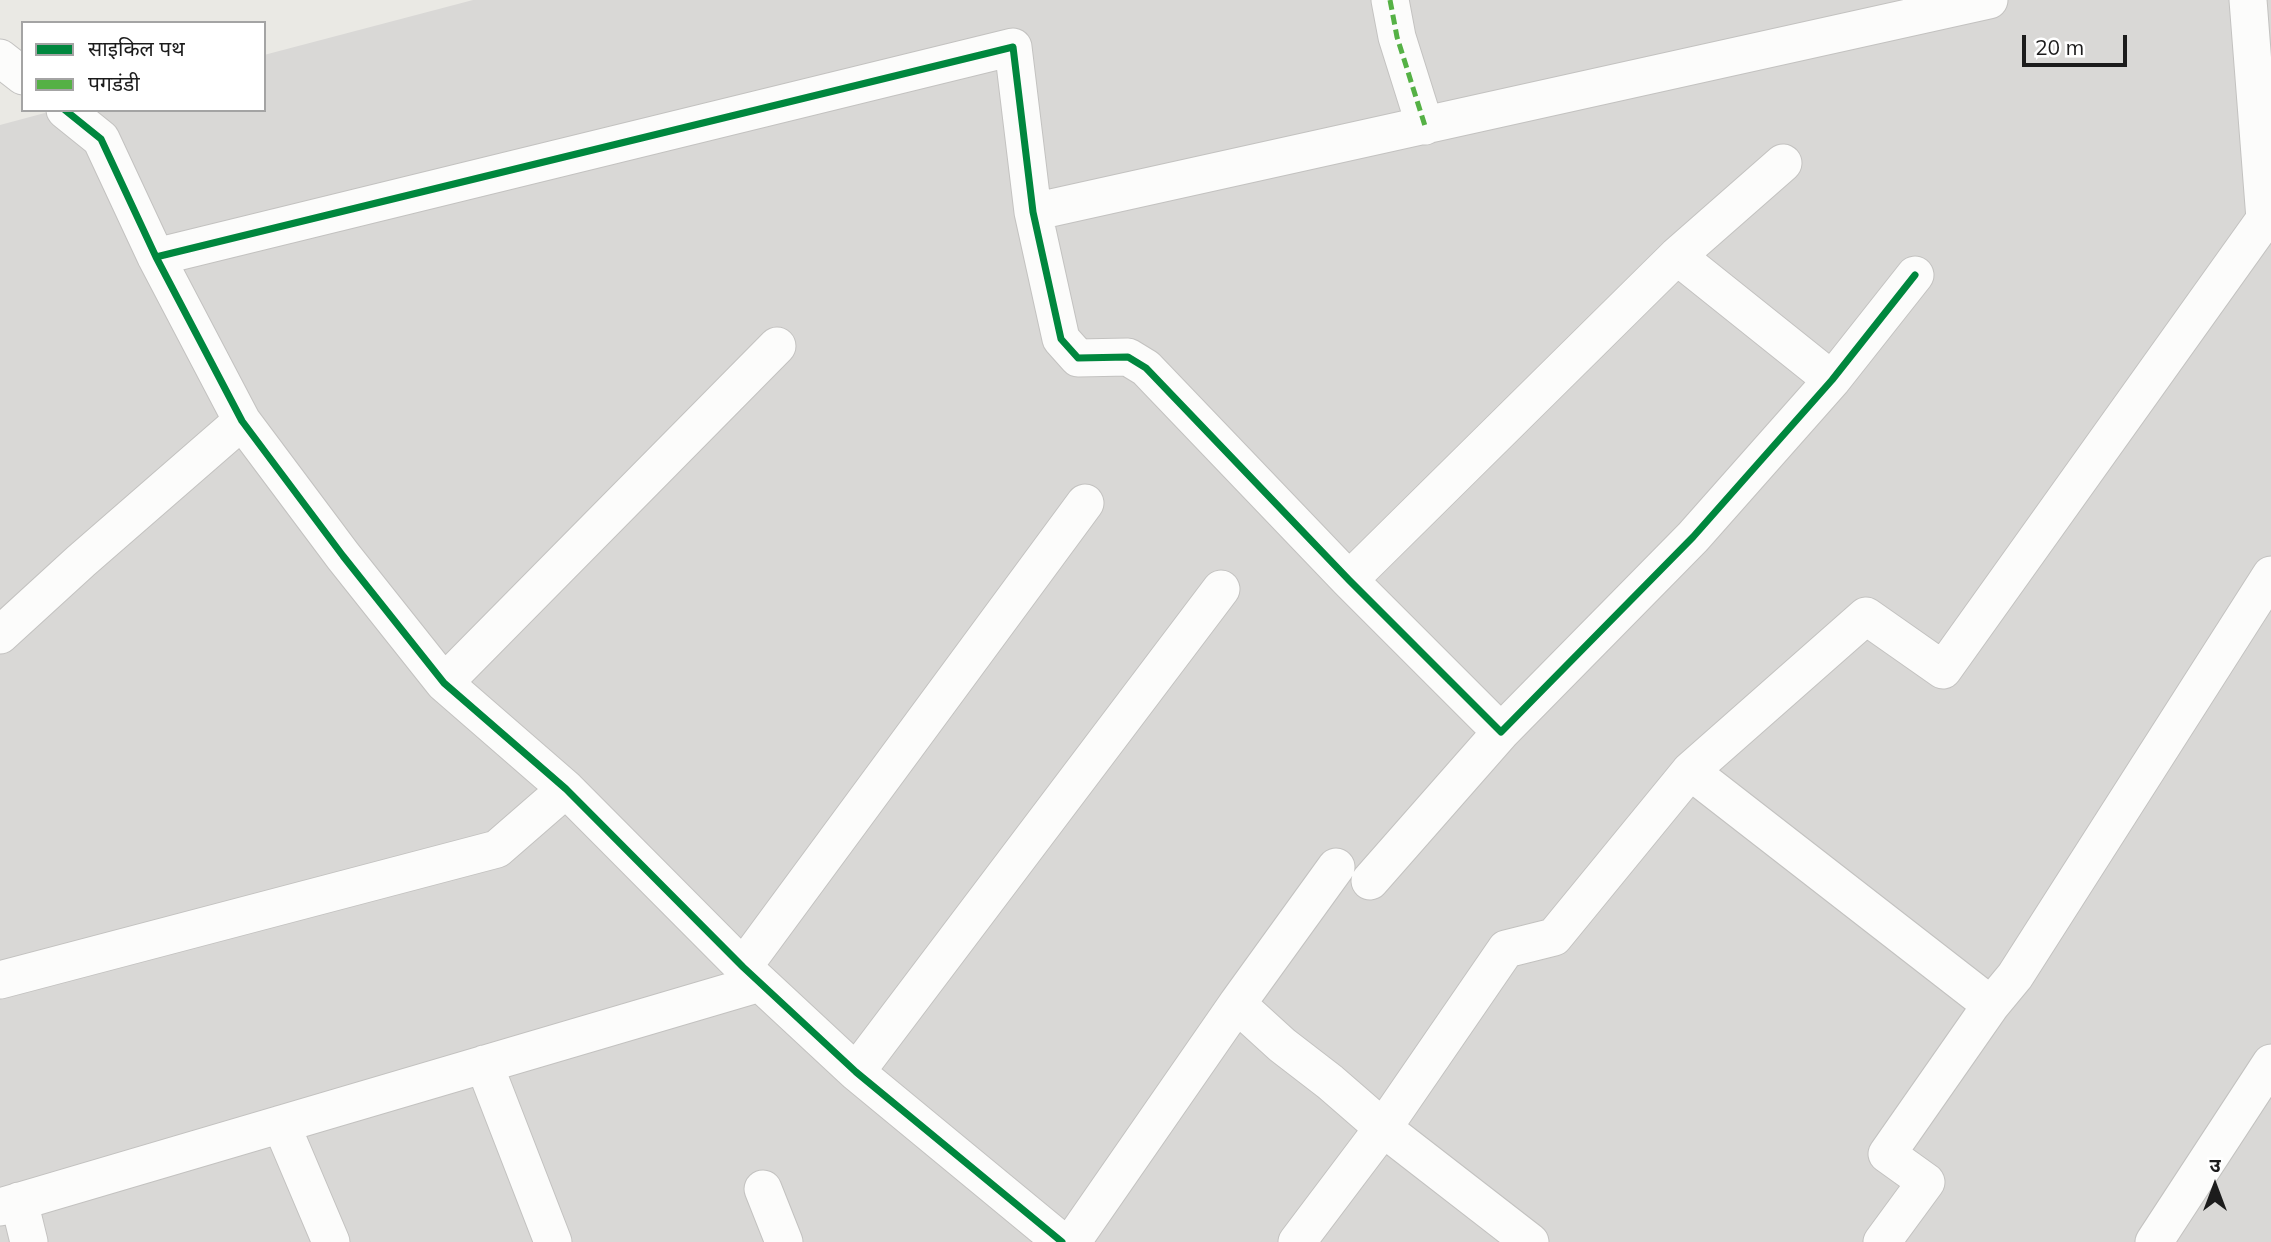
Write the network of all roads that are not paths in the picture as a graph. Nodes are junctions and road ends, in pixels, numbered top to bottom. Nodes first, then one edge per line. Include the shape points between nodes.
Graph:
1 (1390, 0) edge
2 (2248, 0) edge
3 (1985, 1) edge
4 (0, 58) edge
5 (21, 74) edge
6 (67, 112) edge
7 (1425, 126) junction
8 (1783, 163) dead end
9 (1033, 212) junction
10 (1677, 256) junction
11 (156, 257) junction
12 (1915, 275) dead end
13 (777, 346) dead end
14 (1832, 380) junction
15 (242, 421) junction
16 (1085, 503) dead end
17 (2271, 575) edge
18 (1349, 580) junction
19 (1221, 589) dead end
20 (0, 635) edge
21 (444, 683) junction
22 (1500, 732) junction
23 (1689, 771) junction
24 (566, 789) junction
25 (1336, 867) dead end
26 (1370, 881) dead end
27 (752, 975) junction
28 (0, 980) edge
29 (1237, 1004) junction
30 (1991, 1005) junction
31 (2271, 1063) edge
32 (484, 1064) junction
33 (856, 1072) junction
34 (281, 1124) junction
35 (1383, 1128) junction
36 (763, 1189) dead end
37 (10, 1204) edge
38 (29, 1242) edge
39 (331, 1242) edge
40 (553, 1242) edge
41 (784, 1242) edge
42 (1062, 1242) edge
43 (1072, 1242) edge
44 (1297, 1242) edge
45 (1530, 1242) edge
46 (1882, 1242) edge
47 (2154, 1242) edge

1 - 7 street via 1396,37
2 - 23 street via 2266,219 1943,670 1866,616
3 - 7 street
4 - 5 street
6 - 11 street via 101,139
7 - 9 street
8 - 10 street
9 - 11 street via 1013,47
9 - 18 street via 1061,339 1078,358 1128,357 1146,368
10 - 14 street
10 - 18 street
11 - 15 street
12 - 14 street
13 - 21 street
14 - 22 street via 1693,537
15 - 20 street
15 - 21 street
16 - 27 street
17 - 30 street via 2015,976
18 - 22 street
19 - 33 street
21 - 24 street
22 - 26 street
23 - 30 street
23 - 35 street via 1553,937 1506,949
24 - 27 street
24 - 28 street via 497,849
25 - 29 street
27 - 32 street
27 - 33 street
29 - 35 street
29 - 43 street
30 - 46 street via 1887,1154 1926,1182
31 - 47 street
32 - 34 street
32 - 40 street
33 - 42 street
34 - 37 street
34 - 39 street
35 - 44 street
35 - 45 street
36 - 41 street
37 - 38 street

